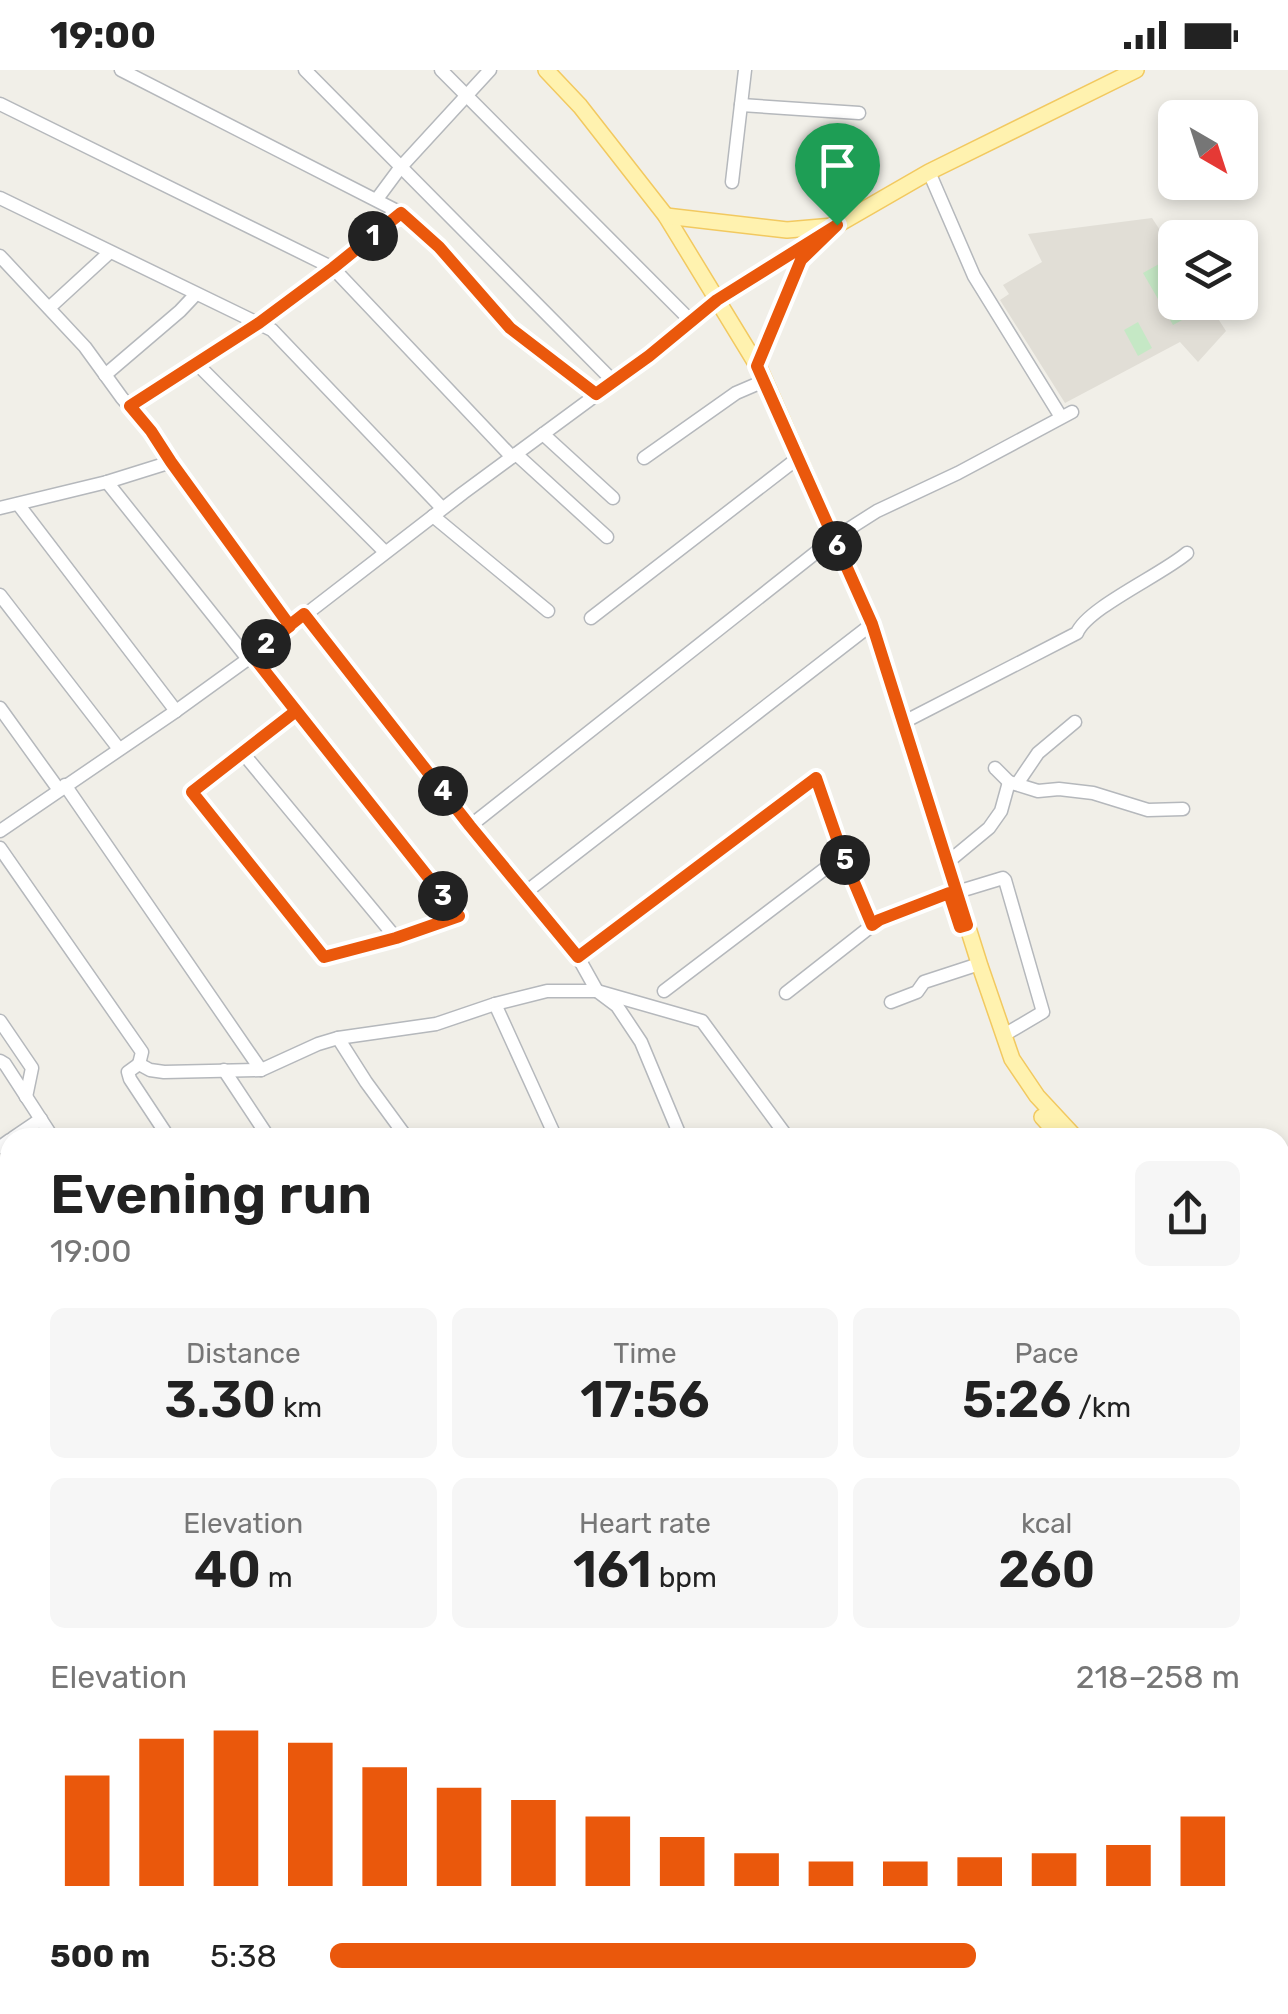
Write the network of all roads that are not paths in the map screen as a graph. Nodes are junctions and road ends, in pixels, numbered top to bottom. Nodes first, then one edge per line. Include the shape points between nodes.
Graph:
1 (121, 70) edge
2 (305, 70) edge
3 (441, 70) edge
4 (490, 70) edge
5 (546, 70) edge
6 (745, 70) edge
7 (1135, 70) edge
8 (467, 96) junction
9 (0, 104) edge
10 (741, 105) junction
11 (859, 113) dead end
12 (400, 168) junction
13 (929, 172) junction
14 (732, 182) dead end
15 (0, 198) edge
16 (377, 199) junction
17 (401, 213) junction
18 (666, 216) junction
19 (837, 225) junction
20 (110, 252) junction
21 (1, 259) edge
22 (333, 268) junction
23 (196, 294) junction
24 (717, 300) junction
25 (50, 308) junction
26 (692, 322) junction
27 (259, 323) junction
28 (197, 364) junction
29 (760, 374) junction
30 (105, 376) junction
31 (614, 382) junction
32 (596, 394) junction
33 (130, 406) junction
34 (543, 434) junction
35 (514, 455) junction
36 (644, 458) dead end
37 (798, 458) junction
38 (171, 462) junction
39 (107, 482) junction
40 (613, 498) dead end
41 (18, 504) junction
42 (0, 508) edge
43 (438, 512) junction
44 (607, 538) dead end
45 (834, 539) junction
46 (385, 552) junction
47 (1187, 553) dead end
48 (0, 595) edge
49 (548, 612) dead end
50 (304, 614) junction
51 (591, 618) dead end
52 (868, 622) junction
53 (290, 626) junction
54 (250, 657) junction
55 (0, 708) edge
56 (176, 711) junction
57 (296, 711) junction
58 (904, 722) junction
59 (1075, 722) dead end
60 (119, 750) junction
61 (242, 752) junction
62 (994, 768) dead end
63 (1013, 783) junction
64 (62, 788) junction
65 (1182, 809) dead end
66 (470, 826) junction
67 (0, 830) edge
68 (0, 848) edge
69 (843, 856) junction
70 (948, 862) junction
71 (526, 892) junction
72 (953, 892) junction
73 (872, 925) junction
74 (964, 926) junction
75 (396, 938) junction
76 (578, 957) junction
77 (973, 966) junction
78 (596, 990) junction
79 (664, 990) dead end
80 (786, 993) dead end
81 (891, 1002) dead end
82 (494, 1004) junction
83 (0, 1022) edge
84 (1004, 1035) junction
85 (338, 1038) junction
86 (0, 1061) edge
87 (139, 1064) junction
88 (224, 1070) junction
89 (262, 1070) junction
90 (26, 1097) junction
91 (40, 1119) junction
92 (27, 1128) edge
93 (46, 1128) edge
94 (162, 1128) edge
95 (262, 1128) edge
96 (399, 1128) edge
97 (551, 1128) edge
98 (676, 1128) edge
99 (781, 1128) edge
100 (1052, 1128) edge
101 (1067, 1128) edge

1 - 16 street
2 - 12 street
3 - 8 street
4 - 8 street
5 - 18 main road
6 - 10 street
7 - 13 main road
8 - 12 street
8 - 26 street
9 - 22 street
10 - 11 street
10 - 14 street
12 - 16 street
12 - 31 street
13 - 19 main road
13 - 45 street via 974,276 1066,414
15 - 20 street
16 - 17 street
17 - 22 street
17 - 32 street via 510,328
18 - 19 main road via 787,230
18 - 24 main road
19 - 24 main road
19 - 29 main road via 801,260
20 - 23 street
20 - 25 street
21 - 25 street
22 - 27 street
22 - 35 street
23 - 27 street
23 - 30 street
24 - 26 street
24 - 29 main road
25 - 30 street
26 - 31 street
27 - 28 street
27 - 43 street
28 - 33 street
28 - 46 street
29 - 36 street
29 - 37 main road
30 - 33 street
31 - 32 street
32 - 34 street
33 - 38 street
34 - 35 street
34 - 40 street
35 - 43 street
35 - 44 street
37 - 45 main road
37 - 51 street
38 - 39 street
38 - 53 street
39 - 41 street
39 - 54 street
41 - 42 street
41 - 56 street
43 - 46 street
43 - 49 street
45 - 52 main road
45 - 66 street
46 - 50 street
47 - 58 street via 1080,625 1077,634
48 - 60 street
50 - 53 street
50 - 66 street
52 - 58 main road
52 - 71 street
52 - 72 main road
53 - 54 street
54 - 56 street
54 - 57 street
55 - 64 street
56 - 60 street
57 - 61 street
57 - 75 street via 459,916
58 - 70 main road
59 - 63 street
60 - 64 street
61 - 75 street
61 - 75 street via 192,792 324,957
62 - 63 street
63 - 65 street via 1093,793 1148,810
63 - 70 street via 989,828
64 - 67 street
64 - 89 street
66 - 71 street
68 - 87 street via 142,1052
69 - 73 street
69 - 76 street via 816,778
69 - 79 street
70 - 72 main road
71 - 76 street
72 - 73 street
72 - 74 main road
72 - 84 street via 1005,880 1043,1012
73 - 80 street
74 - 77 main road
74 - 84 main road
76 - 78 street
77 - 81 street via 924,982
77 - 100 main road via 1002,1058
78 - 82 street via 546,991
78 - 98 street via 617,1006 642,1042
78 - 99 street via 702,1021
82 - 85 street via 436,1024
82 - 97 street
83 - 90 street via 32,1068
84 - 101 main road via 1012,1059
85 - 89 street
85 - 96 street
86 - 90 street
87 - 88 street via 164,1072
87 - 94 street via 128,1072 130,1080
88 - 89 street
88 - 95 street
90 - 91 street
91 - 92 street
91 - 93 street

